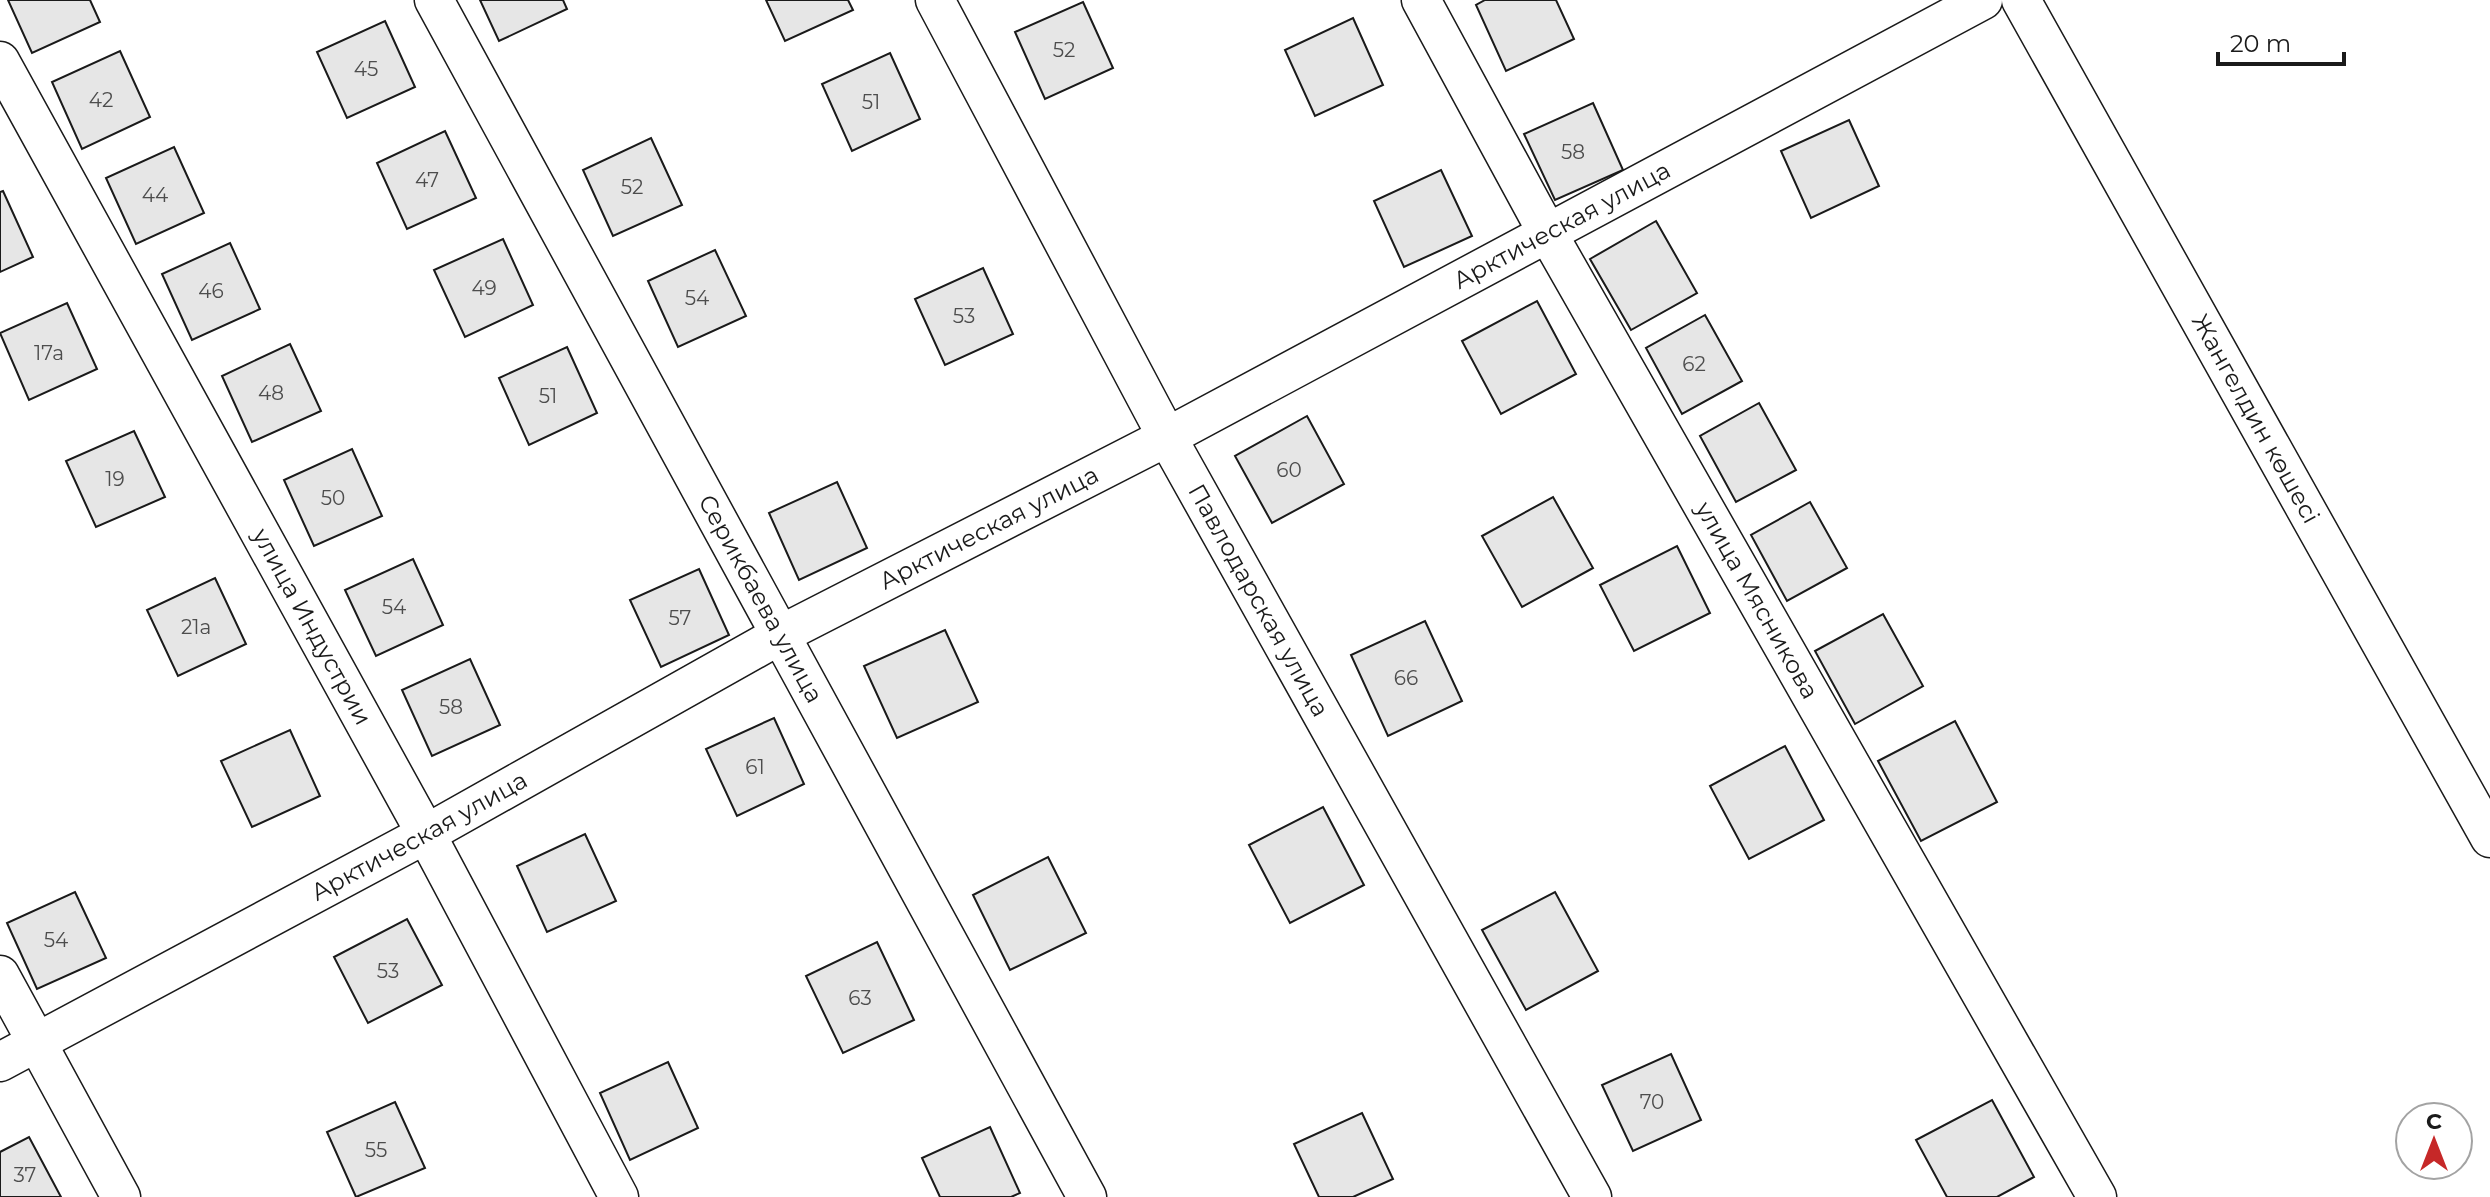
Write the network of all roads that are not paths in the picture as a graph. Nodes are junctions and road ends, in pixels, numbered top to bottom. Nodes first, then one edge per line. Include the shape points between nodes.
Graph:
1 (434, 0) edge
2 (935, 0) edge
3 (1421, 0) edge
4 (1983, 0) edge
5 (2021, 0) edge
6 (0, 61) edge
7 (1548, 234) junction
8 (1167, 437) junction
9 (780, 635) junction
10 (426, 834) junction
11 (2490, 838) edge
12 (0, 975) edge
13 (36, 1043) junction
14 (0, 1062) edge
15 (121, 1197) edge
16 (619, 1197) edge
17 (1087, 1197) edge
18 (1592, 1197) edge
19 (2097, 1197) edge

1 - 9 street, Серикбаева улица
2 - 8 street, Павлодарская улица
3 - 7 street, улица Мясникова
4 - 7 street, Арктическая улица
5 - 11 street, Жангелдин көшесі
6 - 10 street, улица Индустрии
7 - 8 street, Арктическая улица
7 - 19 street, улица Мясникова
8 - 9 street, Арктическая улица
8 - 18 street, Павлодарская улица
9 - 10 street, Арктическая улица
9 - 17 street, Серикбаева улица
10 - 13 street, Арктическая улица
10 - 16 street, улица Индустрии
12 - 13 street
13 - 14 street, Арктическая улица
13 - 15 street

